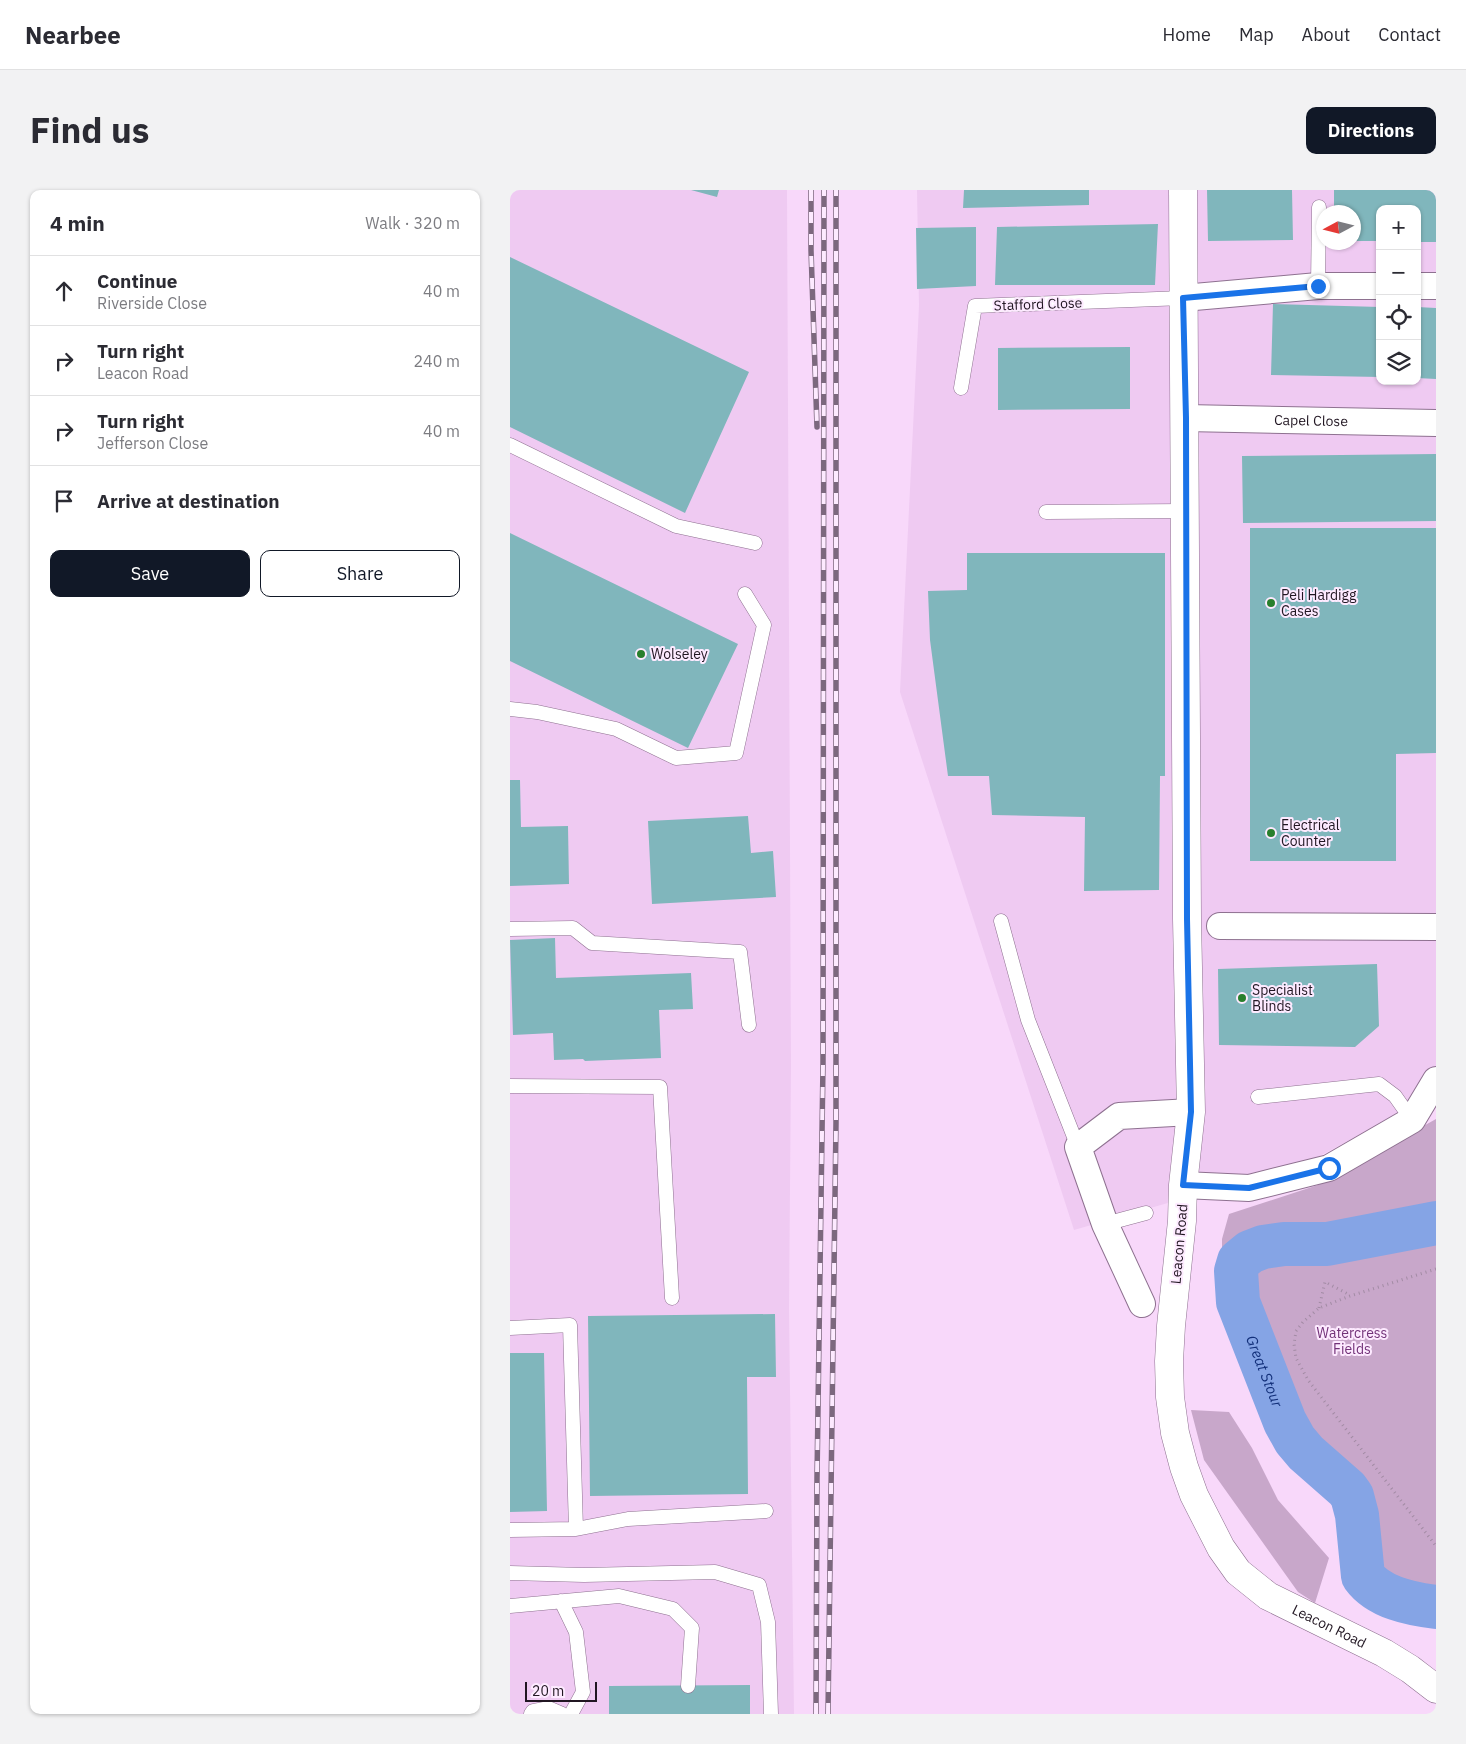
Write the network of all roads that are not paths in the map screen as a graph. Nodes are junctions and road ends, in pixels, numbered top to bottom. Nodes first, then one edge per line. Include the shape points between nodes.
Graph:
1 (1183, 190) edge
2 (1318, 250) edge
3 (1318, 286) junction
4 (1376, 286) edge
5 (1421, 286) edge
6 (1436, 286) edge
7 (1183, 298) junction
8 (961, 388) dead end
9 (1186, 418) junction
10 (1436, 423) edge
11 (510, 445) edge
12 (1186, 511) junction
13 (1046, 512) dead end
14 (754, 543) dead end
15 (745, 594) dead end
16 (510, 709) edge
17 (1001, 921) dead end
18 (1220, 926) dead end
19 (1436, 927) edge
20 (510, 929) edge
21 (749, 1025) dead end
22 (1436, 1080) edge
23 (510, 1086) edge
24 (1258, 1097) dead end
25 (1191, 1112) junction
26 (1412, 1120) junction
27 (1078, 1147) junction
28 (1183, 1185) junction
29 (1146, 1213) dead end
30 (1105, 1224) junction
31 (672, 1298) dead end
32 (1142, 1304) dead end
33 (510, 1328) edge
34 (766, 1511) dead end
35 (576, 1528) junction
36 (510, 1530) edge
37 (510, 1573) edge
38 (561, 1601) junction
39 (510, 1606) edge
40 (688, 1686) dead end
41 (1436, 1689) edge
42 (531, 1714) edge
43 (562, 1714) edge
44 (571, 1714) edge
45 (771, 1714) edge

1 - 7 street, Leacon Road
2 - 3 lane
3 - 4 street
3 - 7 street
5 - 6 street
7 - 8 lane, Stafford Close via 976,306
7 - 9 street, Leacon Road
9 - 10 street, Capel Close
9 - 12 street, Leacon Road
11 - 14 lane via 676,526
12 - 13 lane
12 - 25 street, Leacon Road
15 - 16 lane via 764,625 736,752 676,758 616,728
17 - 27 lane via 1028,1020
18 - 19 street
20 - 21 lane via 573,928 592,943 740,952
22 - 26 street
23 - 31 lane via 660,1087
24 - 26 lane via 1378,1084 1395,1096
25 - 27 street via 1119,1116
25 - 28 street, Leacon Road
26 - 28 street via 1329,1168 1249,1188
27 - 30 street
28 - 41 street, Leacon Road via 1170,1344 1170,1397 1184,1467 1207,1522 1238,1572 1268,1596 1384,1653
29 - 30 lane
30 - 32 street
33 - 35 lane via 570,1325
34 - 35 lane via 628,1519
35 - 36 lane
37 - 45 lane via 715,1572 759,1584 768,1622
38 - 39 lane
38 - 40 lane via 619,1596 673,1608 692,1628
38 - 44 lane via 576,1632 583,1692
42 - 43 lane via 548,1708

